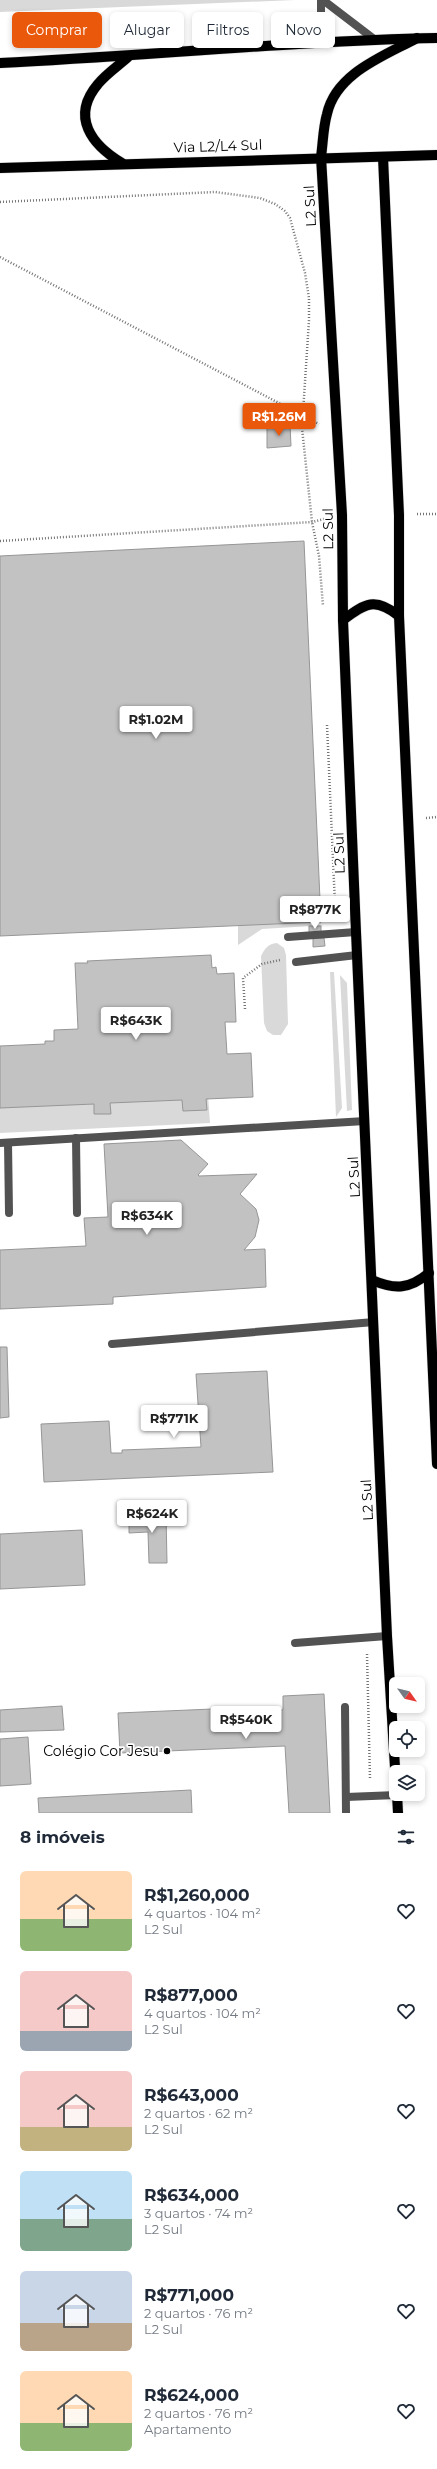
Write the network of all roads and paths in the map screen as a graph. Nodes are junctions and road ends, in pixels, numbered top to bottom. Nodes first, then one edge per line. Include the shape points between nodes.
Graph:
1 (322, 0) edge
2 (321, 12) edge
3 (417, 38) junction
4 (437, 38) edge
5 (374, 39) junction
6 (335, 41) edge
7 (271, 45) edge
8 (128, 57) junction
9 (0, 62) edge
10 (437, 155) edge
11 (383, 156) junction
12 (321, 157) junction
13 (122, 163) junction
14 (0, 168) edge
15 (0, 202) edge
16 (0, 258) edge
17 (302, 416) junction
18 (337, 434) junction
19 (342, 515) junction
20 (312, 522) junction
21 (0, 541) edge
22 (323, 611) dead end
23 (399, 616) junction
24 (343, 620) junction
25 (327, 719) dead end
26 (356, 932) junction
27 (336, 933) junction
28 (288, 937) dead end
29 (358, 955) junction
30 (296, 962) dead end
31 (365, 1121) junction
32 (76, 1138) junction
33 (4, 1143) edge
34 (9, 1212) dead end
35 (77, 1213) dead end
36 (430, 1273) junction
37 (372, 1280) junction
38 (374, 1322) junction
39 (112, 1344) dead end
40 (437, 1464) edge
41 (387, 1636) junction
42 (295, 1643) dead end
43 (345, 1707) dead end
44 (394, 1765) edge
45 (389, 1792) edge
46 (346, 1797) junction
47 (397, 1801) edge
48 (346, 1813) edge
49 (398, 1813) edge

1 - 2 lane
1 - 5 lane
3 - 4 main road
3 - 5 main road
3 - 12 main road, L2 Sul via 356,72 341,86 327,112
5 - 6 main road
7 - 8 main road
8 - 9 main road
8 - 13 main road via 97,84 87,102 85,121 91,137
10 - 11 main road, Via L2/L4 Sul
11 - 12 main road, Via L2/L4 Sul
11 - 23 main road via 399,515
12 - 13 main road, Via L2/L4 Sul
12 - 18 main road, L2 Sul
13 - 14 main road, Via L2/L4 Sul
15 - 17 path via 216,192 260,198 285,211 290,218 309,298 310,320
16 - 17 path
17 - 18 path
17 - 20 path
18 - 19 main road, L2 Sul
19 - 20 path
19 - 24 main road, L2 Sul
20 - 21 path
20 - 22 path via 319,556
23 - 24 main road via 387,606 377,603 368,604
23 - 36 main road
24 - 26 main road, L2 Sul
25 - 27 path
26 - 27 lane
26 - 29 main road, L2 Sul
27 - 28 lane
29 - 30 lane
29 - 31 main road, L2 Sul
31 - 32 lane
31 - 37 main road, L2 Sul
32 - 33 lane
32 - 35 lane
33 - 34 lane
36 - 37 main road via 408,1286 396,1288
36 - 40 main road
37 - 38 main road, L2 Sul
38 - 39 lane
38 - 41 main road, L2 Sul
41 - 42 lane
41 - 44 main road, L2 Sul
43 - 46 lane
45 - 46 lane
46 - 48 lane
47 - 49 main road, L2 Sul

